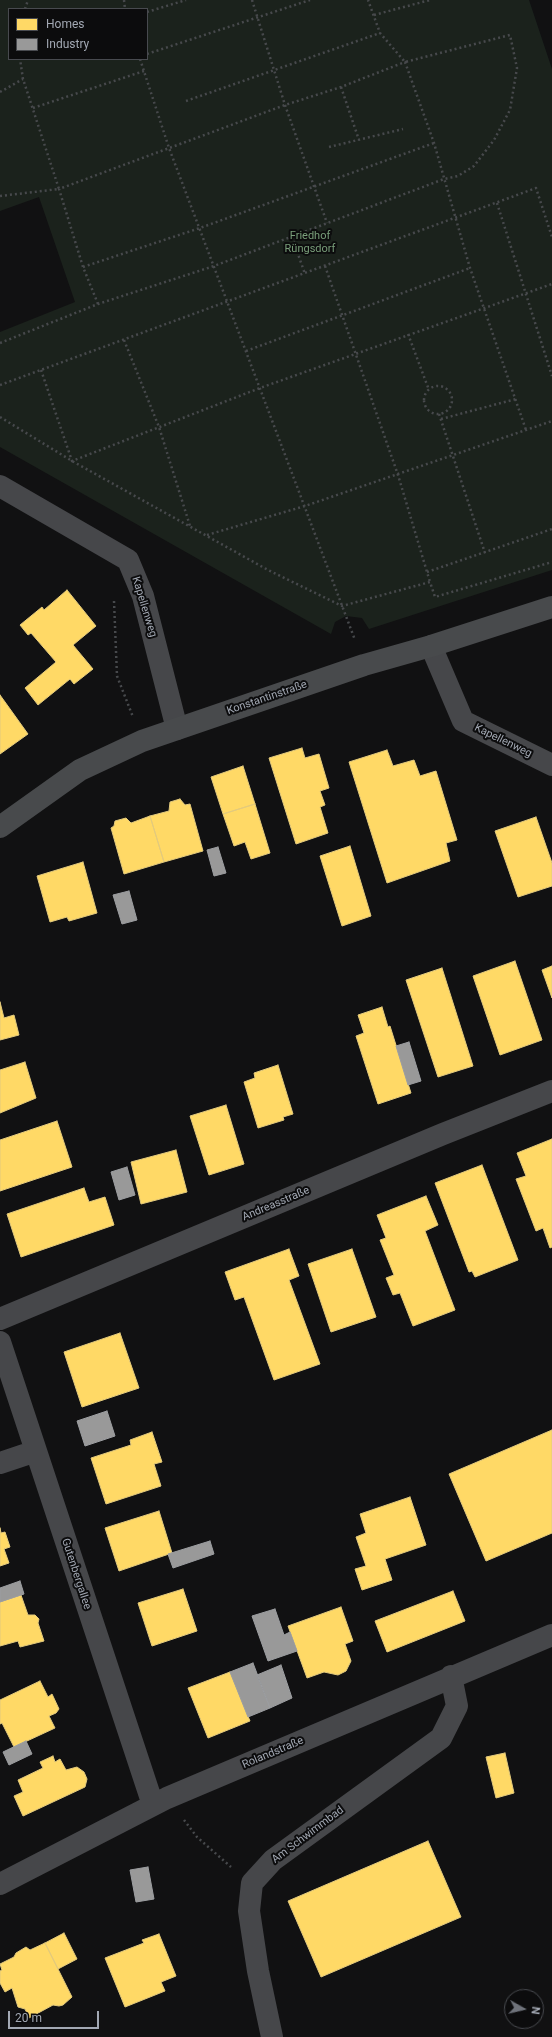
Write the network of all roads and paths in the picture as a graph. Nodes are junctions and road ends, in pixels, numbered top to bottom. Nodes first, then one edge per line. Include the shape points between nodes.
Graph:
1 (186, 0) edge
2 (252, 0) edge
3 (310, 0) edge
4 (368, 0) edge
5 (430, 0) edge
6 (181, 1) edge
7 (148, 12) edge
8 (374, 15) junction
9 (258, 17) junction
10 (380, 34) junction
11 (148, 54) edge
12 (20, 60) edge
13 (140, 60) edge
14 (405, 62) junction
15 (144, 71) junction
16 (275, 71) junction
17 (23, 79) junction
18 (341, 88) junction
19 (0, 92) edge
20 (186, 101) dead end
21 (285, 105) junction
22 (33, 108) junction
23 (402, 129) dead end
24 (359, 140) junction
25 (434, 143) junction
26 (329, 147) dead end
27 (169, 148) junction
28 (444, 179) junction
29 (313, 186) junction
30 (59, 189) junction
31 (0, 196) edge
32 (497, 203) junction
33 (455, 218) junction
34 (327, 223) junction
35 (200, 228) junction
36 (292, 237) junction
37 (552, 237) edge
38 (214, 266) junction
39 (325, 266) junction
40 (84, 267) junction
41 (470, 268) junction
42 (305, 274) junction
43 (552, 284) edge
44 (525, 294) junction
45 (227, 302) junction
46 (98, 304) junction
47 (484, 308) junction
48 (343, 315) junction
49 (408, 334) junction
50 (124, 340) junction
51 (0, 343) edge
52 (246, 351) junction
53 (356, 353) junction
54 (41, 370) junction
55 (552, 376) edge
56 (0, 385) edge
57 (260, 388) junction
58 (428, 390) junction
59 (516, 399) junction
60 (439, 414) junction
61 (0, 417) edge
62 (441, 419) junction
63 (552, 421) edge
64 (159, 427) junction
65 (526, 430) junction
66 (452, 456) junction
67 (72, 461) junction
68 (398, 475) junction
69 (0, 486) edge
70 (305, 506) junction
71 (190, 526) junction
72 (552, 529) edge
73 (207, 536) junction
74 (485, 553) junction
75 (552, 562) edge
76 (427, 572) junction
77 (430, 582) junction
78 (114, 598) dead end
79 (342, 606) junction
80 (552, 607) edge
81 (431, 646) junction
82 (364, 665) junction
83 (176, 729) junction
84 (142, 741) junction
85 (552, 765) edge
86 (0, 827) edge
87 (552, 1091) edge
88 (0, 1319) edge
89 (0, 1342) edge
90 (36, 1451) junction
91 (0, 1463) edge
92 (552, 1635) edge
93 (451, 1676) junction
94 (160, 1801) junction
95 (252, 1883) junction
96 (0, 1884) edge
97 (272, 2037) edge

1 - 6 path
2 - 9 path
3 - 9 path
4 - 8 path
5 - 8 path
6 - 7 path
8 - 10 path
9 - 11 path
9 - 16 path
10 - 14 path
10 - 16 path
12 - 17 path
13 - 15 path
14 - 18 path
14 - 25 path
14 - 28 path via 510,34 517,68 510,110 502,127 474,166 458,176
15 - 22 path
15 - 27 path
16 - 20 path
16 - 21 path
17 - 19 path
17 - 22 path
18 - 21 path
18 - 24 path
21 - 27 path
21 - 29 path
22 - 30 path
23 - 24 path
24 - 26 path
25 - 28 path
25 - 29 path
27 - 30 path
27 - 35 path
28 - 33 path
28 - 34 path
29 - 34 path
29 - 35 path
30 - 31 path
30 - 40 path
32 - 33 path
32 - 37 path via 536,188
32 - 44 path
33 - 39 path
33 - 41 path
34 - 36 path
35 - 38 path
35 - 40 path
36 - 38 path
36 - 42 path
38 - 45 path
38 - 46 path
39 - 42 path
39 - 48 path
40 - 46 path
41 - 47 path
41 - 48 path
42 - 45 path
43 - 44 path
44 - 47 path
44 - 55 path
45 - 50 path
45 - 52 path
46 - 51 path
47 - 49 path
47 - 59 path
48 - 52 path
48 - 53 path
49 - 53 path
49 - 58 path
50 - 54 path
50 - 64 path
52 - 57 path
53 - 57 path
53 - 68 path
54 - 56 path
54 - 67 path
57 - 64 path
57 - 70 path
58 - 60 path via 424,397 425,405 432,412
58 - 60 path via 441,386 450,392 450,407
59 - 62 path
59 - 65 path
60 - 62 path
61 - 67 path
62 - 66 path
63 - 65 path
64 - 67 path
64 - 71 path
65 - 66 path
66 - 68 path
66 - 74 path
67 - 71 path
68 - 70 path
68 - 76 path
69 - 83 street, Kapellenweg via 128,560 143,596
70 - 73 path
70 - 79 path
71 - 73 path
72 - 74 path
73 - 79 path via 268,570
74 - 76 path
75 - 77 path via 435,598
76 - 77 path
77 - 79 path
78 - 84 path via 117,676
79 - 82 path
80 - 81 main road, Konstantinstraße
81 - 82 main road, Konstantinstraße
81 - 85 street, Kapellenweg via 463,721
82 - 83 main road, Konstantinstraße
83 - 84 main road, Konstantinstraße
84 - 86 main road, Konstantinstraße via 80,770
87 - 88 street, Andreasstraße
89 - 90 street, Gutenbergallee
90 - 91 street
90 - 94 street, Gutenbergallee
92 - 93 street, Rolandstraße
93 - 94 street, Rolandstraße
93 - 95 street, Am Schwimmbad via 457,1706 441,1738 273,1860
94 - 95 path via 197,1837
94 - 96 street, Rolandstraße
95 - 97 street via 249,1911

